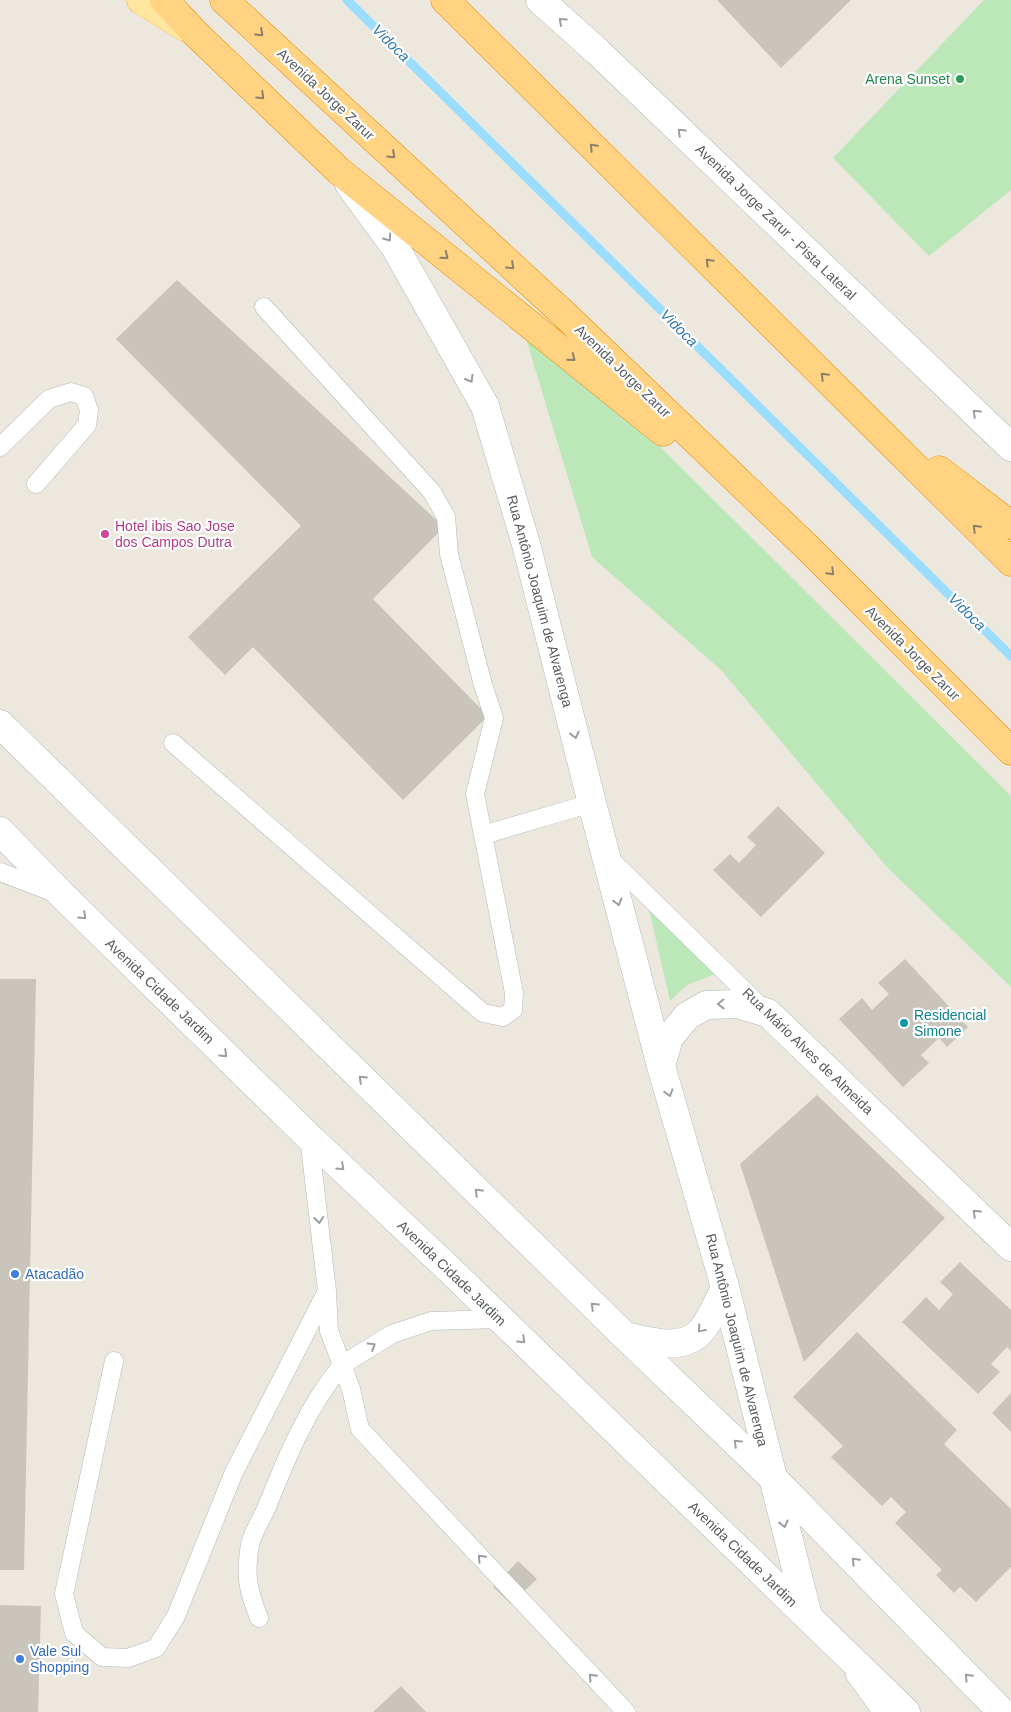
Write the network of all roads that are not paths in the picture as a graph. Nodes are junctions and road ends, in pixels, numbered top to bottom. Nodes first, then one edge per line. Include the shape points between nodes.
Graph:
1 (141, 0) edge
2 (164, 0) edge
3 (224, 0) edge
4 (445, 0) edge
5 (540, 0) edge
6 (196, 34) junction
7 (339, 171) junction
8 (264, 307) dead end
9 (850, 402) junction
10 (0, 447) edge
11 (1011, 447) edge
12 (36, 484) dead end
13 (1011, 525) edge
14 (810, 550) junction
15 (1011, 562) edge
16 (0, 724) edge
17 (173, 743) dead end
18 (1011, 752) edge
19 (592, 803) junction
20 (0, 831) edge
21 (483, 835) junction
22 (606, 855) junction
23 (0, 872) edge
24 (63, 896) junction
25 (768, 1013) junction
26 (661, 1066) junction
27 (309, 1137) junction
28 (1011, 1247) edge
29 (725, 1287) junction
30 (327, 1291) junction
31 (500, 1319) junction
32 (625, 1336) junction
33 (114, 1362) dead end
34 (342, 1365) junction
35 (772, 1477) junction
36 (259, 1618) dead end
37 (817, 1625) junction
38 (626, 1712) edge
39 (882, 1712) edge
40 (906, 1712) edge
41 (1002, 1712) edge

1 - 6 main road
2 - 6 highway
3 -> 14 highway, Avenida Jorge Zarur via 566,316
9 -> 4 highway
11 -> 5 main road, Avenida Jorge Zarur - Pista Lateral
6 -> 7 highway
7 -> 14 highway
7 -> 19 main road, Rua Antônio Joaquim de Alvarenga via 395,247 485,406 526,544
8 - 21 lane via 432,492 446,517 449,554 494,718 475,794
9 - 13 highway
15 -> 9 highway
10 - 12 lane via 49,399 71,392 84,396 89,410 87,425
14 -> 18 highway, Avenida Jorge Zarur
32 -> 16 main road
17 - 21 lane via 484,1013 503,1017 513,1010 514,993
19 - 21 lane
19 - 22 main road, Rua Antônio Joaquim de Alvarenga
20 - 24 main road, Avenida Cidade Jardim
22 - 25 lane, Rua Mário Alves de Almeida
22 -> 26 main road, Rua Antônio Joaquim de Alvarenga
23 - 24 lane
24 -> 27 main road, Avenida Cidade Jardim
25 -> 26 main road via 738,1004 706,1005 686,1016 669,1038
28 -> 25 main road, Rua Mário Alves de Almeida
26 -> 29 main road, Rua Antônio Joaquim de Alvarenga
27 -> 30 lane
27 -> 31 main road, Avenida Cidade Jardim
29 -> 32 main road via 697,1335 680,1343 666,1344
29 - 35 main road, Rua Antônio Joaquim de Alvarenga
30 - 33 lane via 234,1472 176,1616 156,1648 128,1658 102,1657 74,1633 64,1594
30 - 34 lane via 329,1331
34 -> 31 lane via 392,1334 431,1321
31 -> 37 main road, Avenida Cidade Jardim
35 -> 32 main road
34 - 36 lane via 292,1446 249,1549 249,1592
38 -> 34 lane via 360,1429
35 -> 37 main road, Rua Antônio Joaquim de Alvarenga
41 -> 35 main road
37 - 39 lane
37 - 40 main road, Avenida Cidade Jardim

